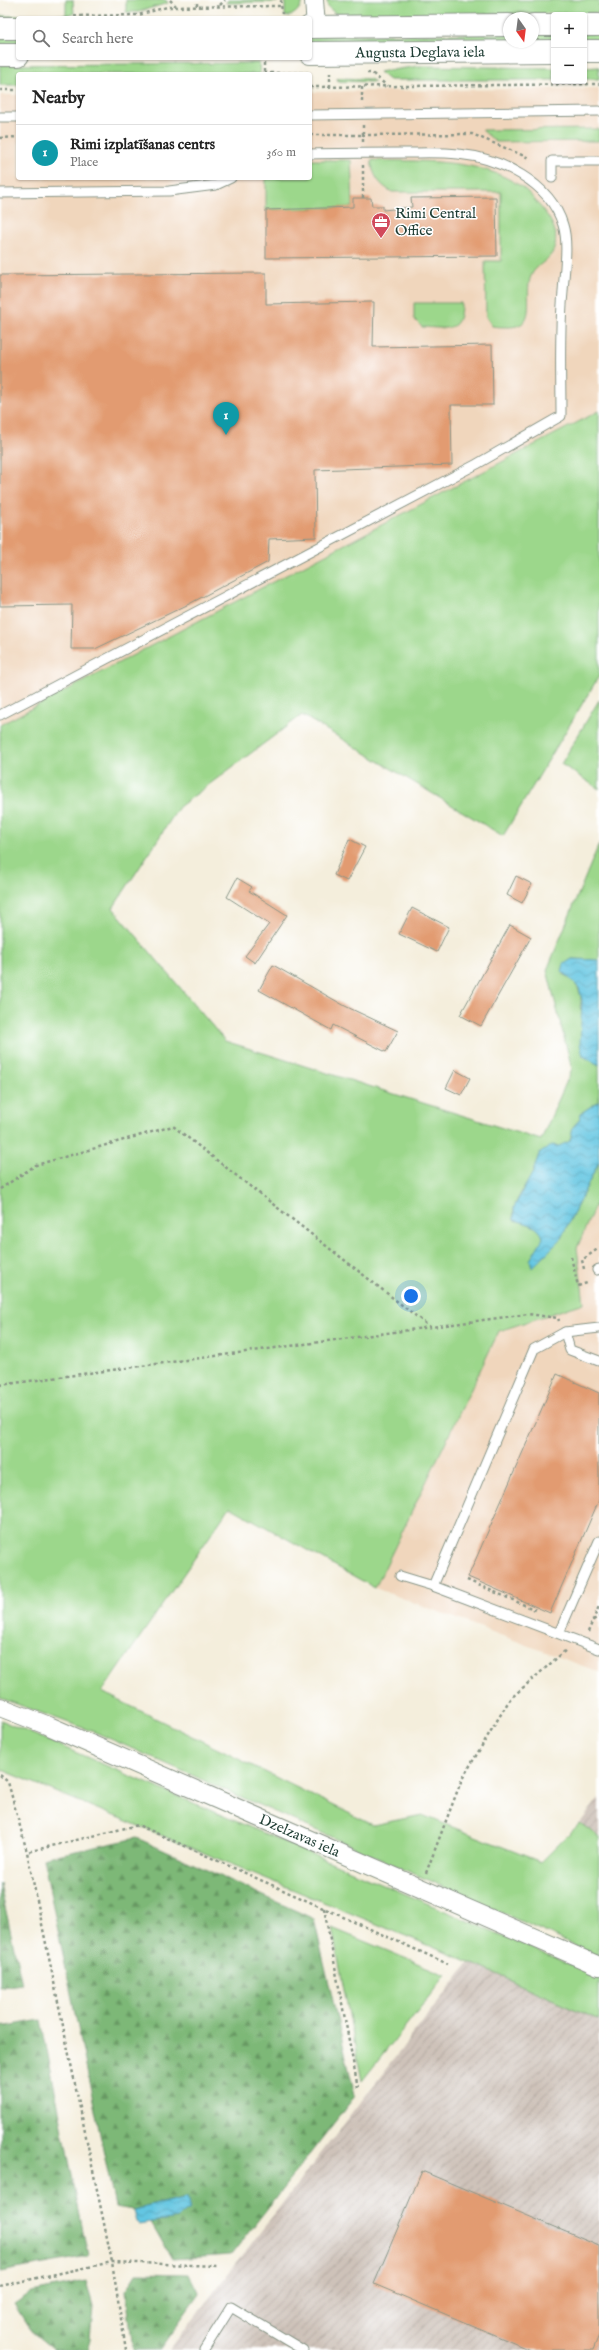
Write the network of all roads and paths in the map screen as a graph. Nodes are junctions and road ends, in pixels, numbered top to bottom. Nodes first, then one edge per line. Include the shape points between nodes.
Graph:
1 (170, 0) edge
2 (197, 0) edge
3 (225, 0) edge
4 (281, 0) edge
5 (314, 0) edge
6 (176, 6) junction
7 (197, 6) junction
8 (220, 6) junction
9 (281, 6) junction
10 (282, 14) dead end
11 (74, 16) dead end
12 (503, 25) edge
13 (539, 25) edge
14 (551, 25) edge
15 (587, 25) edge
16 (599, 25) edge
17 (313, 27) edge
18 (0, 28) edge
19 (16, 28) edge
20 (599, 50) edge
21 (551, 51) edge
22 (587, 51) edge
23 (0, 55) edge
24 (16, 55) edge
25 (264, 63) dead end
26 (313, 63) edge
27 (264, 72) edge
28 (273, 72) edge
29 (323, 73) dead end
30 (330, 73) junction
31 (337, 73) dead end
32 (365, 73) dead end
33 (599, 84) edge
34 (388, 86) junction
35 (312, 87) edge
36 (330, 87) junction
37 (0, 90) edge
38 (16, 90) edge
39 (599, 111) edge
40 (312, 114) edge
41 (0, 117) edge
42 (16, 117) edge
43 (363, 135) dead end
44 (16, 137) edge
45 (0, 138) edge
46 (312, 154) edge
47 (529, 158) dead end
48 (599, 161) edge
49 (552, 178) dead end
50 (227, 180) edge
51 (0, 193) edge
52 (0, 715) edge
53 (0, 1189) edge
54 (571, 1257) dead end
55 (587, 1283) dead end
56 (430, 1328) junction
57 (599, 1328) edge
58 (565, 1332) junction
59 (599, 1361) edge
60 (0, 1384) edge
61 (599, 1541) edge
62 (400, 1576) dead end
63 (467, 1580) dead end
64 (433, 1586) junction
65 (599, 1606) edge
66 (599, 1617) edge
67 (593, 1620) junction
68 (564, 1622) junction
69 (559, 1633) junction
70 (588, 1633) junction
71 (593, 1635) dead end
72 (580, 1641) junction
73 (599, 1649) edge
74 (0, 1707) edge
75 (0, 1775) edge
76 (27, 1852) junction
77 (420, 1889) junction
78 (324, 1908) junction
79 (448, 1964) dead end
80 (599, 1966) edge
81 (358, 2088) dead end
82 (112, 2262) junction
83 (217, 2266) dead end
84 (0, 2286) edge
85 (126, 2350) edge
86 (204, 2350) edge
87 (303, 2350) edge

1 - 6 path
2 - 7 path
3 - 8 path
4 - 9 path
5 - 17 street
6 - 7 path
6 - 11 path via 138,14
7 - 8 path
8 - 9 path
9 - 10 path
12 - 17 main road, Augusta Deglava iela
13 - 14 main road
15 - 16 main road
18 - 19 main road
20 - 22 main road
21 - 26 main road, Augusta Deglava iela
23 - 24 main road
25 - 27 path
26 - 28 path
29 - 30 path
30 - 31 path
30 - 36 path
32 - 34 path via 372,74
33 - 34 path
34 - 36 path
35 - 36 path
37 - 38 path
39 - 40 lane
41 - 42 lane
43 - 47 path via 472,134
44 - 45 path
46 - 52 lane via 458,154 507,168 528,178 542,192 558,212 564,227 566,268 562,292 561,416 470,468
48 - 49 lane via 552,161
50 - 51 lane via 216,185 168,191
53 - 56 path via 36,1165 173,1126
54 - 55 path via 578,1286
56 - 58 path via 528,1314 558,1318
56 - 60 path
57 - 58 lane
58 - 59 lane via 570,1350
58 - 64 lane via 534,1349
61 - 68 lane
62 - 64 lane
63 - 68 path
64 - 69 lane
65 - 67 path
66 - 67 path
67 - 70 path
68 - 69 lane
68 - 70 path
69 - 72 lane
70 - 71 path
70 - 72 path
72 - 73 lane
72 - 77 path via 510,1700 462,1780
74 - 77 street, Dzelzavas iela via 56,1729
75 - 76 path via 8,1782
76 - 78 path via 138,1825
76 - 82 path
77 - 80 street, Dzelzavas iela
78 - 79 path
78 - 81 path
82 - 83 path
82 - 84 path
82 - 85 path
86 - 87 lane via 231,2307

